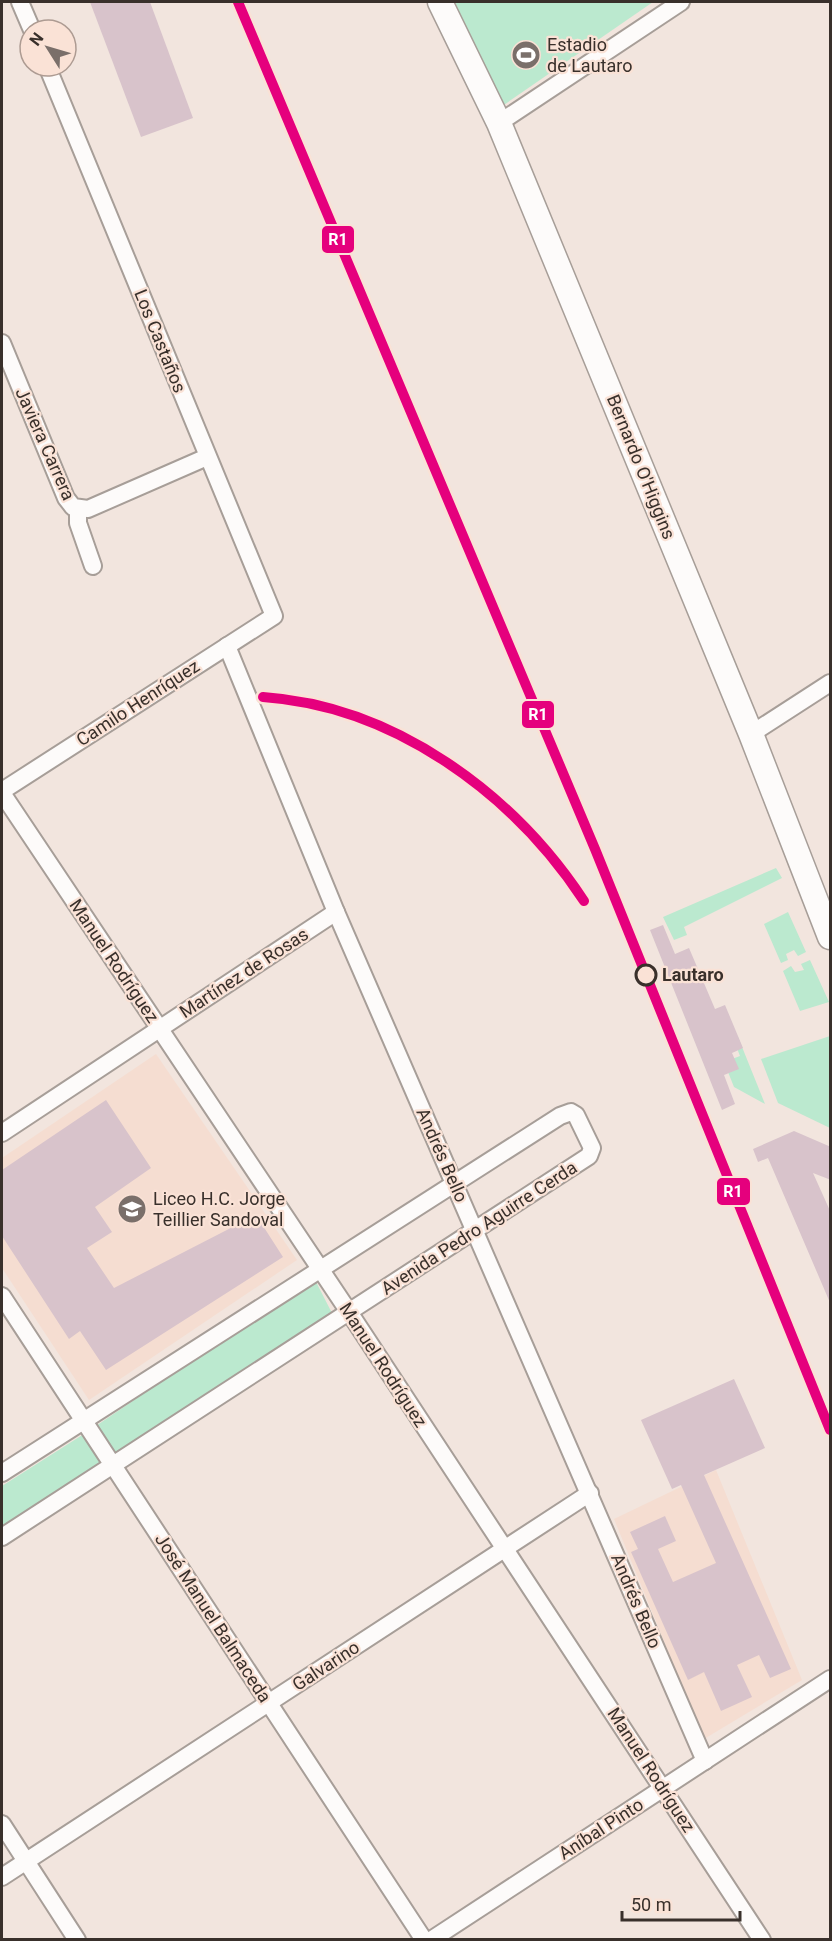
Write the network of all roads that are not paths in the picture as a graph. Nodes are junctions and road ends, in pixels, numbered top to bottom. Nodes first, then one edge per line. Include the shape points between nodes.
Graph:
1 (20, 2) edge
2 (440, 2) edge
3 (681, 2) edge
4 (27, 18) edge
5 (52, 78) edge
6 (499, 123) junction
7 (2, 343) edge
8 (207, 457) junction
9 (78, 509) junction
10 (93, 566) dead end
11 (274, 616) joint
12 (227, 646) junction
13 (831, 683) edge
14 (751, 734) junction
15 (2, 792) edge
16 (336, 912) junction
17 (831, 937) edge
18 (159, 1028) junction
19 (2, 1133) edge
20 (454, 1183) junction
21 (476, 1230) junction
22 (319, 1269) junction
23 (2, 1296) edge
24 (349, 1312) junction
25 (83, 1421) junction
26 (112, 1465) junction
27 (2, 1473) edge
28 (590, 1493) junction
29 (2, 1537) edge
30 (504, 1550) junction
31 (831, 1679) edge
32 (269, 1703) junction
33 (705, 1761) junction
34 (663, 1788) junction
35 (2, 1824) edge
36 (26, 1861) junction
37 (2, 1877) edge
38 (77, 1940) edge
39 (424, 1940) edge
40 (431, 1940) edge
41 (762, 1940) edge

1 - 4 street
2 - 6 main road, Bernardo O'Higgins
3 - 6 street
5 - 8 street, Los Castaños
6 - 14 main road, Bernardo O'Higgins
7 - 9 street, Javiera Carrera via 66,498
8 - 9 street, Javiera Carrera via 88,509
8 - 11 street, Los Castaños
9 - 10 street, Javiera Carrera via 78,523
11 - 12 street, Camilo Henríquez
12 - 15 street, Camilo Henríquez
12 - 16 street, Andrés Bello
13 - 14 street
14 - 17 main road, Bernardo O'Higgins
15 - 18 street, Manuel Rodríguez
16 - 18 street, Martínez de Rosas
16 - 20 street, Andrés Bello
18 - 19 street, Martínez de Rosas
18 - 22 street, Manuel Rodríguez
20 - 21 street, Andrés Bello
20 - 21 street, Avenida Pedro Aguirre Cerda via 566,1113 576,1115 592,1148 589,1156
20 - 22 street, Avenida Pedro Aguirre Cerda
21 - 24 street, Avenida Pedro Aguirre Cerda
21 - 28 street, Andrés Bello
22 - 24 street, Manuel Rodríguez
22 - 25 street, Avenida Pedro Aguirre Cerda
23 - 25 street, José Manuel Balmaceda
24 - 26 street, Avenida Pedro Aguirre Cerda
24 - 30 street, Manuel Rodríguez
25 - 26 street, José Manuel Balmaceda
25 - 27 street, Avenida Pedro Aguirre Cerda
26 - 29 street, Avenida Pedro Aguirre Cerda
26 - 32 street, José Manuel Balmaceda
28 - 30 street, Galvarino
28 - 33 street, Andrés Bello
30 - 32 street, Galvarino
30 - 34 street, Manuel Rodríguez
31 - 33 street, Aníbal Pinto
32 - 36 street, Galvarino
32 - 39 street, José Manuel Balmaceda
33 - 34 street, Aníbal Pinto
34 - 40 street, Aníbal Pinto
34 - 41 street, Manuel Rodríguez
35 - 36 street
36 - 37 street, Galvarino
36 - 38 street

